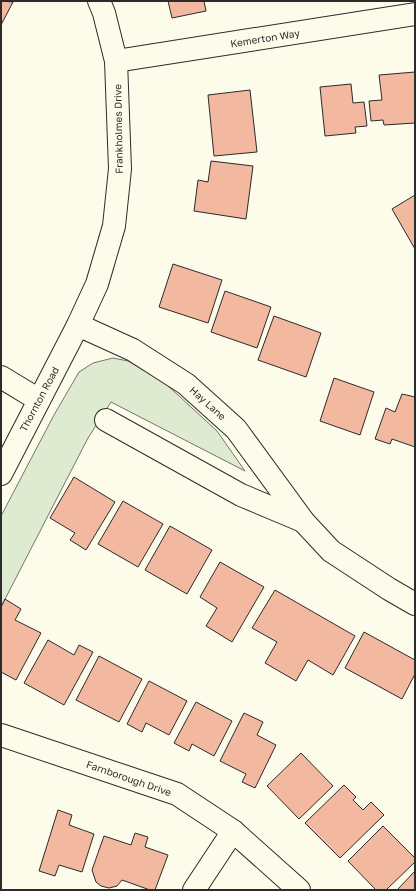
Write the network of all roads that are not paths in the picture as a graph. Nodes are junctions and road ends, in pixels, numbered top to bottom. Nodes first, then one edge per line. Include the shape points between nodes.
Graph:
1 (99, 1) edge
2 (415, 14) edge
3 (116, 61) junction
4 (78, 325) junction
5 (1, 377) edge
6 (40, 400) junction
7 (106, 420) dead end
8 (1, 474) edge
9 (304, 522) junction
10 (415, 604) edge
11 (1, 734) edge
12 (233, 831) junction
13 (194, 890) edge
14 (299, 890) edge

1 - 3 street, Frankholmes Drive
2 - 3 street, Kemerton Way
3 - 4 street, Frankholmes Drive via 120,169 114,226 97,284
4 - 6 street, Thornton Road
4 - 9 street, Hay Lane via 133,350 186,384 236,429
5 - 6 street
6 - 8 street, Thornton Road
7 - 9 street, Hay Lane via 241,495
9 - 10 street, Hay Lane via 331,551
11 - 12 street, Farnborough Drive via 177,794
12 - 13 street
12 - 14 street, Farnborough Drive

